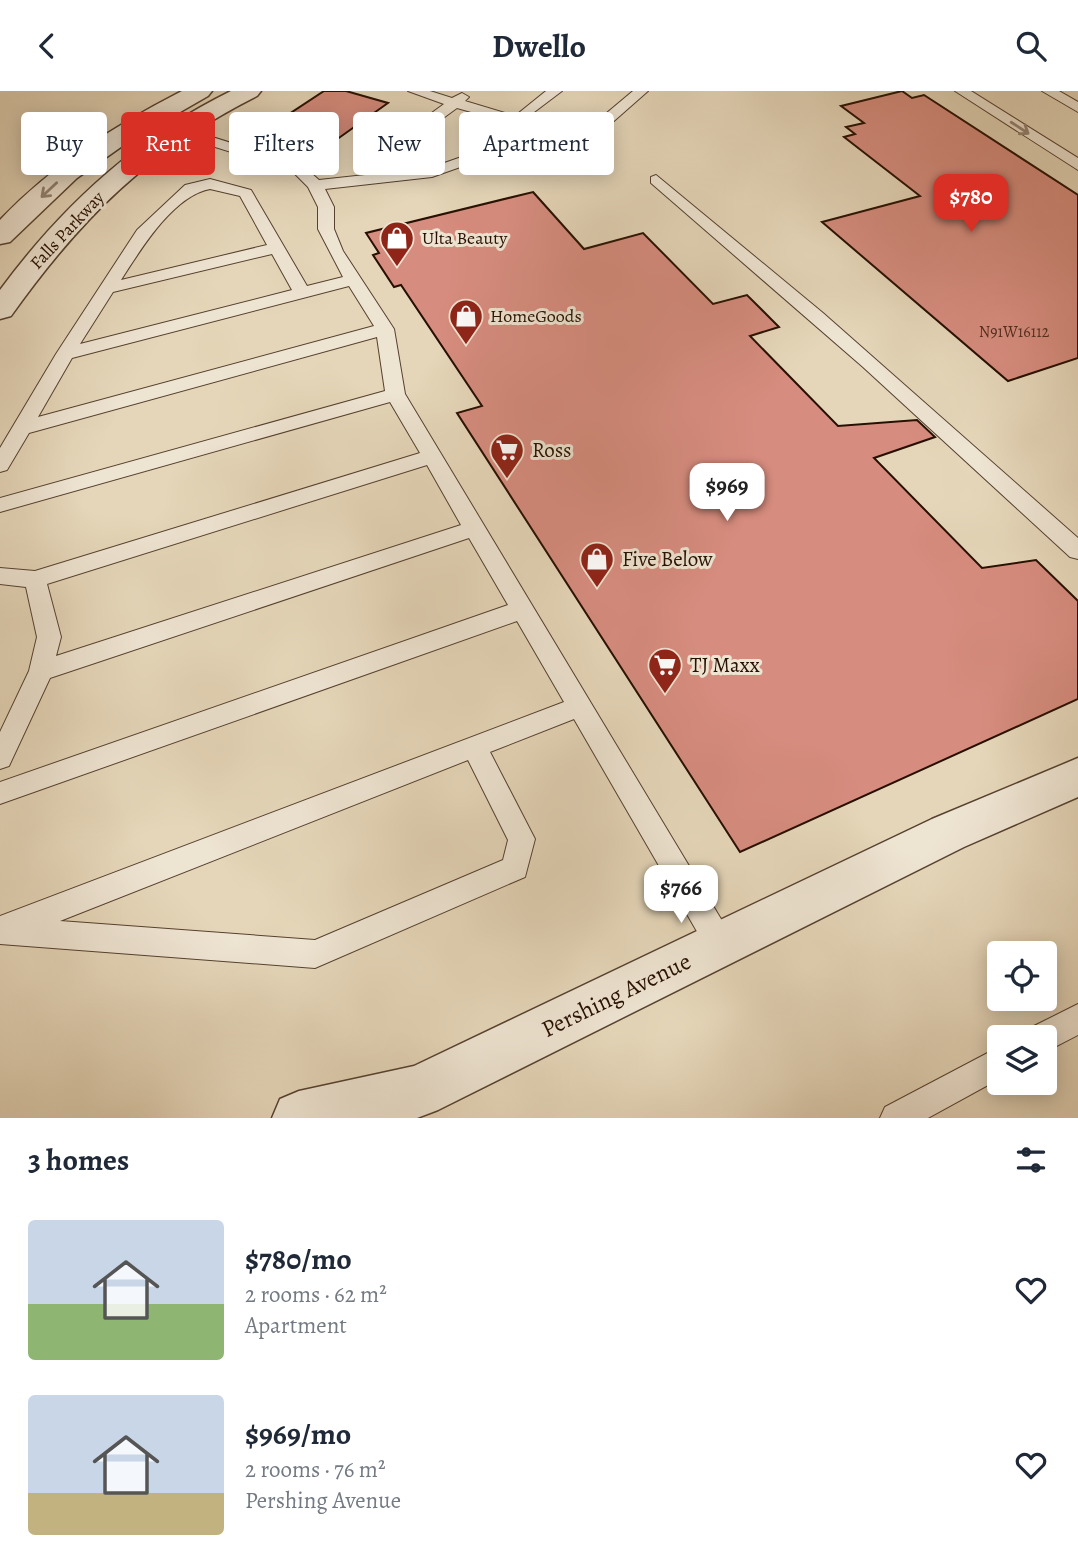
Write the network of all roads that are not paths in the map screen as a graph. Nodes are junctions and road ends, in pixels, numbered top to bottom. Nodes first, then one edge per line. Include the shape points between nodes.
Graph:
1 (200, 91) edge
2 (249, 91) edge
3 (415, 91) edge
4 (470, 91) edge
5 (555, 91) edge
6 (641, 91) edge
7 (962, 91) edge
8 (1049, 91) edge
9 (455, 103) junction
10 (1078, 108) edge
11 (159, 112) edge
12 (210, 112) edge
13 (443, 112) edge
14 (486, 112) edge
15 (528, 112) edge
16 (614, 114) edge
17 (121, 135) edge
18 (215, 142) edge
19 (459, 163) edge
20 (1078, 165) edge
21 (122, 175) edge
22 (656, 180) dead end
23 (316, 185) junction
24 (0, 236) edge
25 (276, 248) junction
26 (354, 279) junction
27 (106, 289) junction
28 (302, 292) junction
29 (0, 310) edge
30 (385, 329) junction
31 (65, 354) junction
32 (395, 394) junction
33 (22, 428) junction
34 (430, 457) junction
35 (0, 465) edge
36 (0, 505) edge
37 (472, 529) junction
38 (1078, 551) edge
39 (0, 576) edge
40 (36, 579) junction
41 (521, 610) junction
42 (41, 671) junction
43 (578, 707) junction
44 (474, 747) junction
45 (0, 758) edge
46 (1078, 778) edge
47 (0, 793) edge
48 (1, 930) edge
49 (720, 944) junction
50 (1078, 1019) edge
51 (1057, 1030) edge
52 (987, 1069) edge
53 (299, 1118) edge
54 (896, 1118) edge

1 - 11 street, Falls Parkway
2 - 12 street, Falls Parkway
3 - 9 lane
4 - 9 lane
5 - 15 lane
6 - 16 lane
7 -> 20 lane
8 - 10 lane
9 - 13 lane
9 - 14 lane
17 -> 24 street, Falls Parkway via 70,170
18 - 23 lane via 296,168
19 - 23 lane via 432,172
21 - 29 street, Falls Parkway via 48,248
22 - 38 lane via 812,309
23 - 26 lane via 326,207 326,229
25 - 27 lane
25 - 27 lane via 246,193 210,184 190,188 143,233
25 - 28 lane
26 - 28 lane
26 - 30 lane
27 - 31 lane
28 - 31 lane
30 - 32 lane
30 - 33 lane
31 - 33 lane
32 - 34 lane
32 - 36 lane
33 - 35 lane
34 - 37 lane
34 - 40 lane
37 - 41 lane
37 - 42 lane
39 - 40 lane
40 - 42 lane via 50,638
41 - 43 lane
41 - 47 lane
42 - 45 lane
43 - 44 lane
43 - 49 lane
44 - 48 lane
44 - 48 lane via 522,839 515,868 315,954
46 - 49 street, Pershing Avenue via 947,833
49 - 53 street, Pershing Avenue via 419,1091
50 - 51 lane
52 - 54 lane

